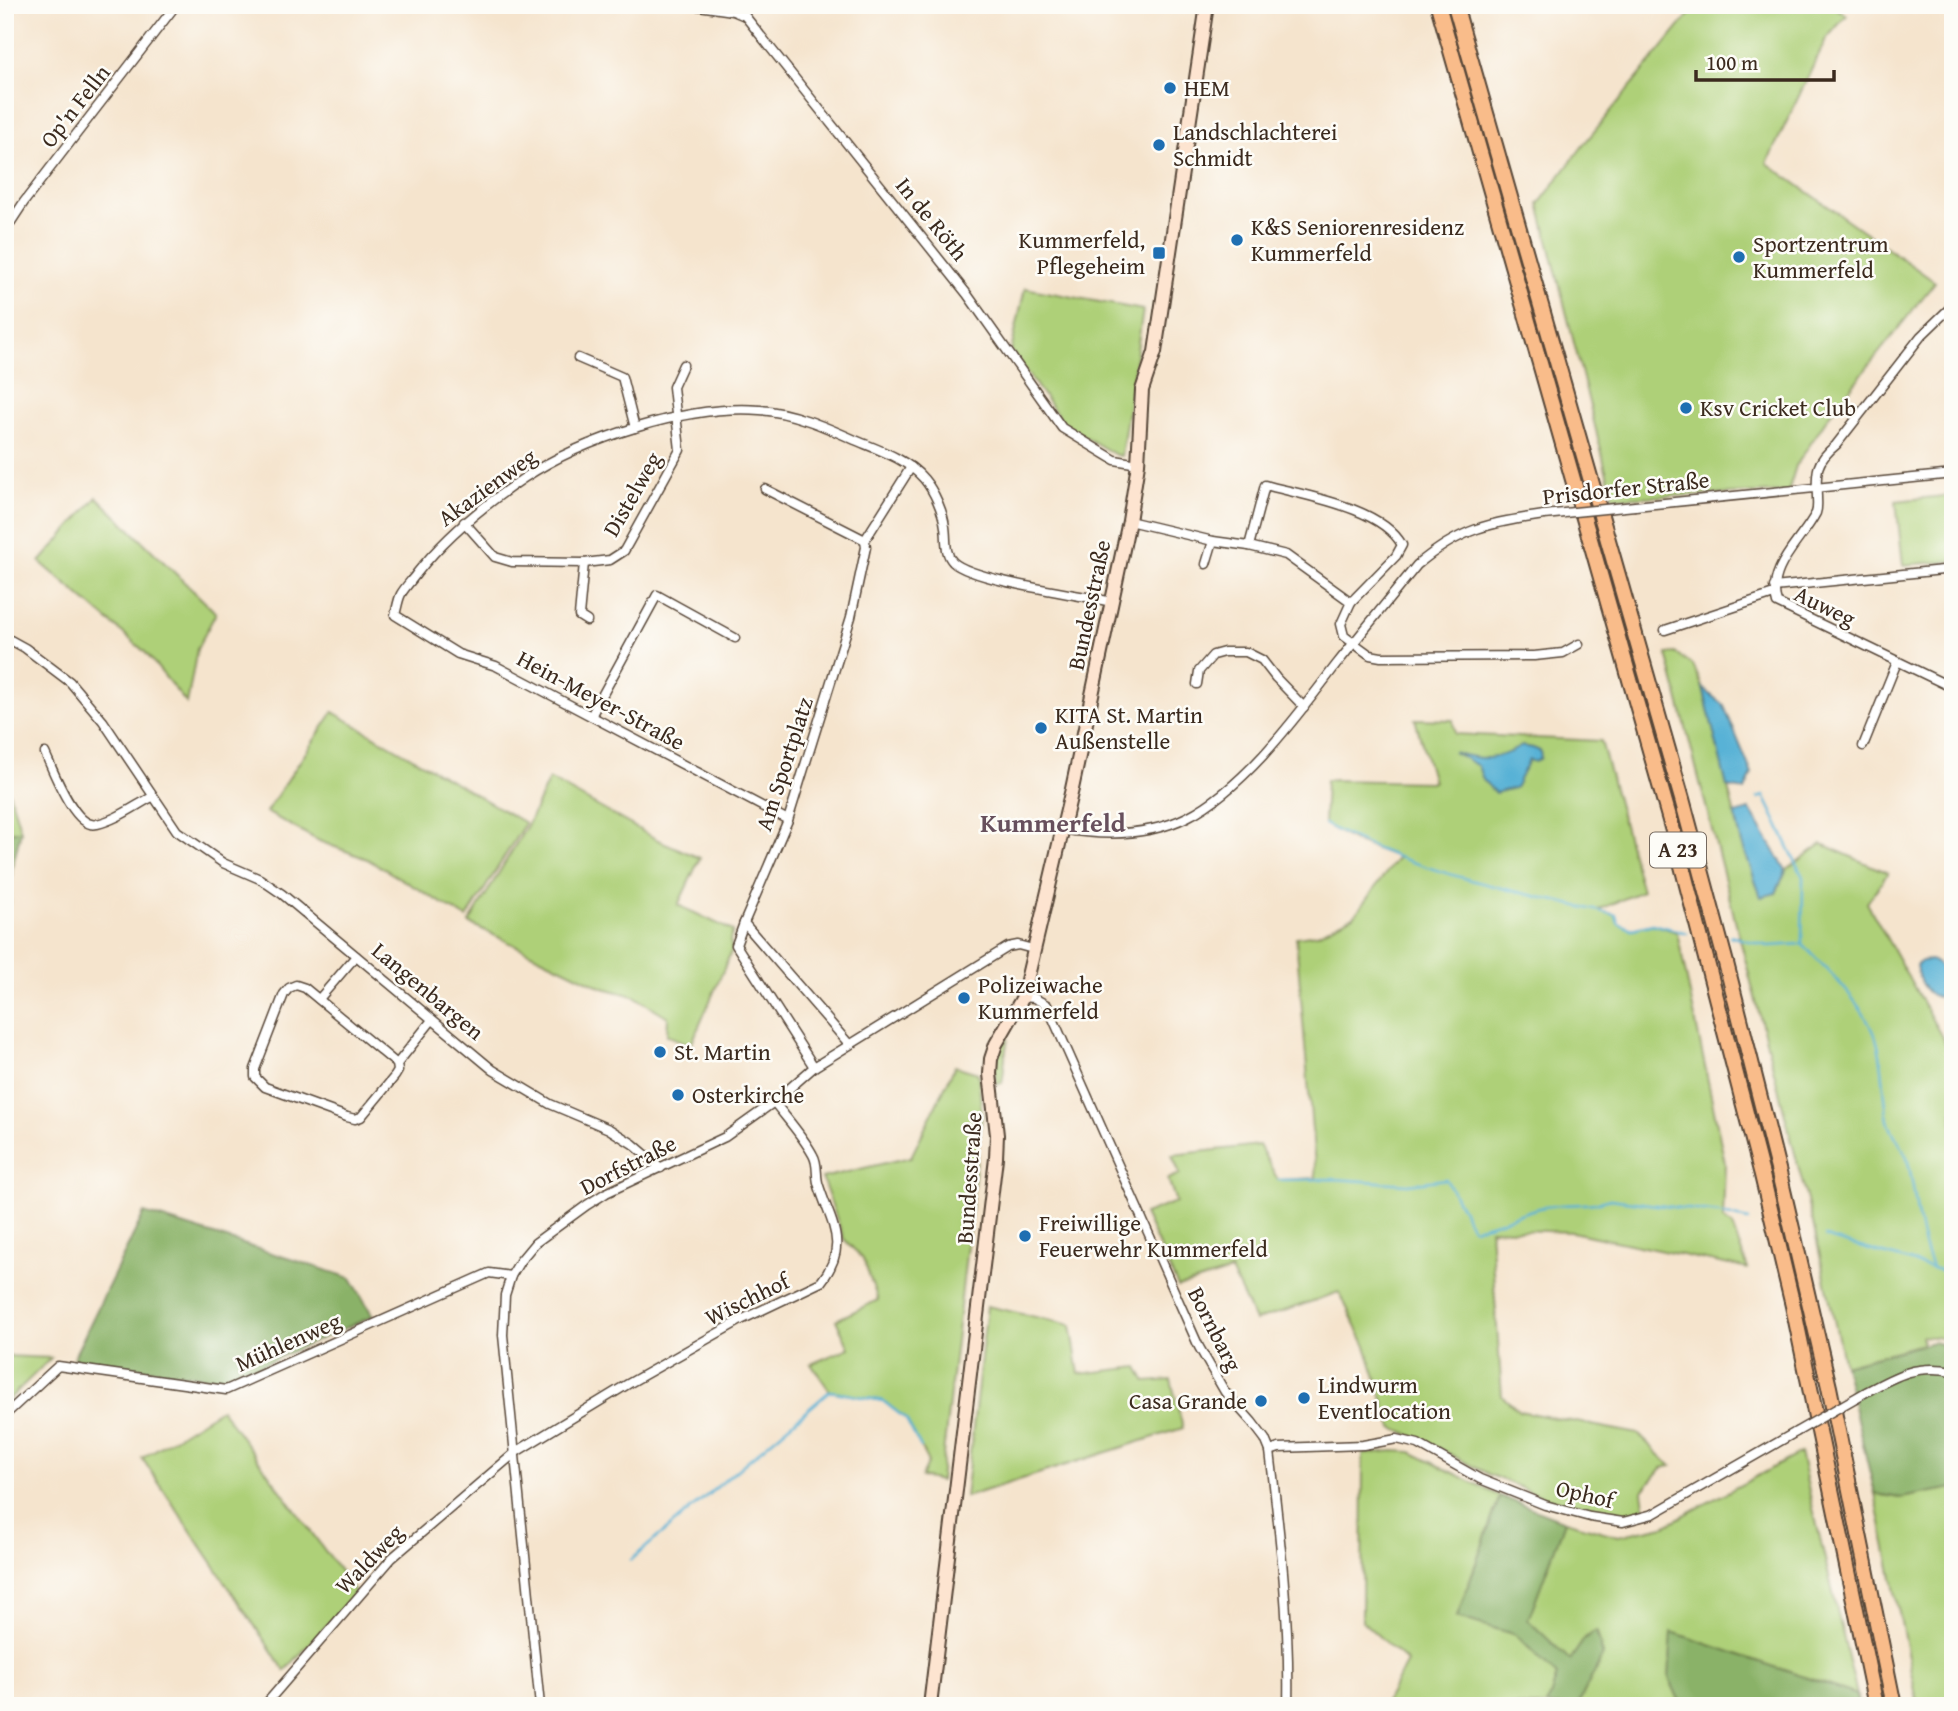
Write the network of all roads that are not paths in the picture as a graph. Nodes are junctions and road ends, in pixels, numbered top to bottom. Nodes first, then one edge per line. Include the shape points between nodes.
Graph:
1 (176, 5) edge
2 (691, 5) edge
3 (1207, 5) edge
4 (1438, 5) edge
5 (1455, 5) edge
6 (5, 231) edge
7 (1953, 305) edge
8 (578, 358) dead end
9 (683, 365) dead end
10 (677, 416) junction
11 (635, 428) junction
12 (1138, 464) junction
13 (911, 467) junction
14 (1953, 474) edge
15 (1817, 488) junction
16 (765, 489) dead end
17 (1129, 521) junction
18 (464, 522) junction
19 (865, 540) junction
20 (1213, 541) junction
21 (1249, 546) junction
22 (584, 563) junction
23 (1206, 564) dead end
24 (1953, 569) edge
25 (1774, 591) junction
26 (1112, 601) junction
27 (1350, 603) junction
28 (396, 615) joint
29 (579, 617) dead end
30 (1665, 629) dead end
31 (5, 637) edge
32 (735, 638) dead end
33 (1353, 644) junction
34 (1579, 644) dead end
35 (1897, 662) junction
36 (1198, 684) dead end
37 (1953, 688) edge
38 (1304, 707) junction
39 (591, 716) junction
40 (1863, 746) dead end
41 (45, 753) dead end
42 (152, 797) junction
43 (788, 820) junction
44 (1062, 829) junction
45 (744, 923) junction
46 (1033, 949) junction
47 (356, 956) junction
48 (1023, 997) junction
49 (319, 999) junction
50 (432, 1020) junction
51 (849, 1044) junction
52 (397, 1064) junction
53 (814, 1067) junction
54 (774, 1102) junction
55 (661, 1168) junction
56 (511, 1276) junction
57 (1953, 1371) edge
58 (5, 1415) edge
59 (1269, 1451) junction
60 (516, 1452) junction
61 (264, 1706) edge
62 (540, 1706) edge
63 (930, 1706) edge
64 (1288, 1706) edge
65 (1876, 1706) edge
66 (1894, 1706) edge

1 - 6 street, Op'n Felln
2 - 12 street, In de Röth via 745,16 967,294 1062,428 1115,460
3 - 12 street, Bundesstraße via 1155,352 1142,390
4 - 65 highway, A 23 via 1709,967 1793,1306
5 - 66 highway, A 23 via 1726,963 1826,1374
7 - 15 street, Auweg via 1921,336 1821,460
8 - 11 street via 622,377
9 - 10 street, Distelweg via 673,387
10 - 11 street, Akazienweg
10 - 13 street, Akazienweg via 724,408 763,410 810,421
10 - 22 street, Distelweg via 680,450 624,551 610,560
11 - 18 street, Akazienweg via 538,469
12 - 17 street, Bundesstraße
13 - 19 street, Am Sportplatz
13 - 26 street via 935,498 952,562 968,572 1003,581
14 - 15 street, Prisdorfer Straße
15 - 25 street, Auweg via 1817,510 1776,574
15 - 33 street, Prisdorfer Straße, bridge via 1544,515 1462,533 1417,565
16 - 19 street
17 - 20 street
17 - 26 street, Bundesstraße
18 - 22 street, Distelweg via 495,557 512,562
18 - 28 street, Akazienweg via 435,550 401,595
19 - 43 street, Am Sportplatz via 851,617
20 - 21 street
20 - 23 street
21 - 27 street via 1286,555
21 - 27 street via 1265,485 1366,513 1395,533 1402,545
22 - 29 street
24 - 25 street
25 - 30 street
25 - 35 street, Auweg via 1777,603
26 - 44 street, Bundesstraße
27 - 33 street via 1342,624 1344,636
28 - 39 street, Hein-Meyer-Straße via 458,654 496,666
31 - 42 street, Langenbargen via 70,682 103,721
32 - 39 street via 657,595
33 - 34 street via 1381,657 1534,656 1563,653
33 - 38 street, Prisdorfer Straße
35 - 37 street, Auweg
35 - 40 street
36 - 38 street via 1199,671 1213,655 1255,654
38 - 44 street, Prisdorfer Straße via 1238,781 1186,818 1135,833
39 - 43 street, Hein-Meyer-Straße
41 - 42 street via 85,824 96,825
42 - 47 street, Langenbargen via 177,831 223,863 282,894
43 - 45 street, Am Sportplatz
44 - 46 street, Bundesstraße
45 - 51 street
45 - 53 street, Am Sportplatz via 736,945
46 - 48 street, Bundesstraße
46 - 51 street, Dorfstraße via 1008,947
47 - 49 street
47 - 50 street, Langenbargen
48 - 59 street, Bornbarg via 1047,1004 1199,1346 1225,1392 1265,1438
48 - 63 street, Bundesstraße via 991,1059 996,1158
49 - 52 street
49 - 52 street via 296,985 284,994 255,1069 258,1082 355,1119 367,1113 396,1076
50 - 52 street
50 - 55 street, Langenbargen via 517,1086 609,1129
51 - 53 street, Dorfstraße
53 - 54 street, Dorfstraße
54 - 55 street, Dorfstraße via 725,1137
54 - 60 street, Wischhof via 817,1166 817,1183 838,1241 829,1272 805,1292 741,1320
55 - 56 street, Dorfstraße via 587,1205 535,1243
56 - 58 street, Mühlenweg via 489,1273 226,1390 58,1366
56 - 60 street, Dorfstraße via 503,1335
57 - 59 street, Ophof, bridge via 1927,1368 1898,1375 1653,1514 1623,1522 1545,1505 1480,1479 1418,1444 1397,1439
59 - 64 street, Bornbarg via 1284,1562
60 - 61 street, Waldweg via 392,1558
60 - 62 street, Dorfstraße

